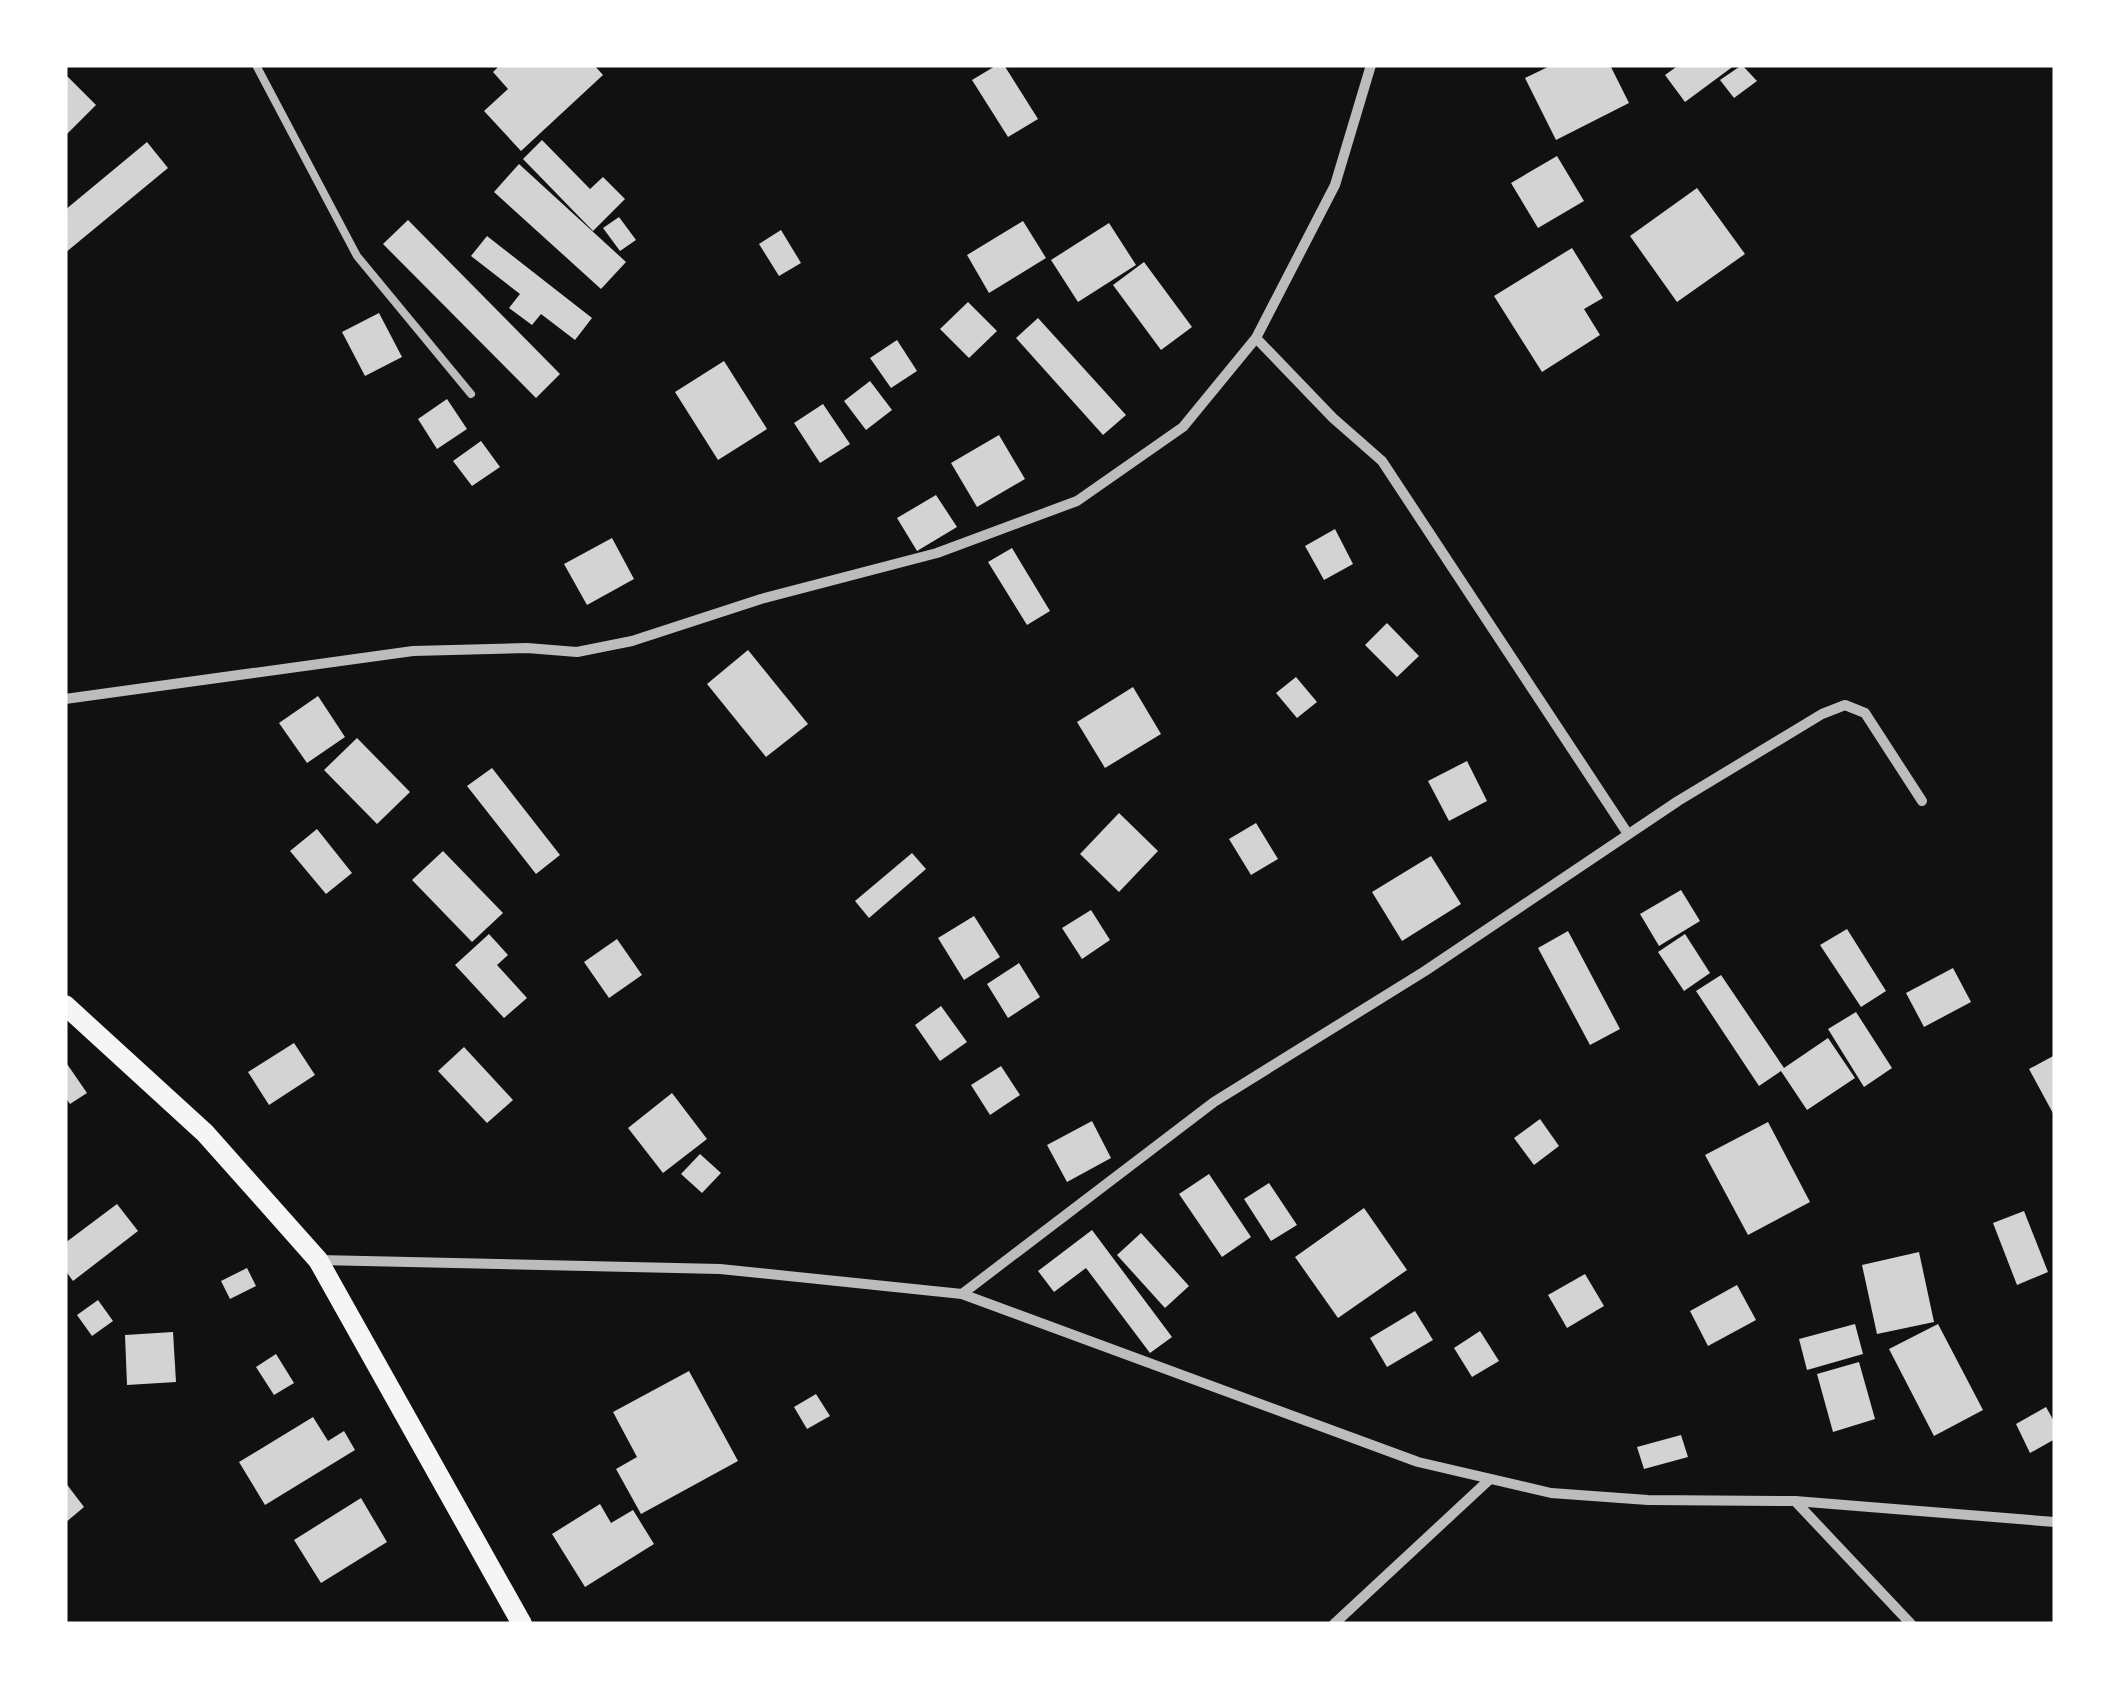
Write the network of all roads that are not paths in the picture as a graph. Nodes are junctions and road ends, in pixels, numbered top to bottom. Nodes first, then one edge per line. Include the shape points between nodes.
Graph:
1 (256, 65) edge
2 (1371, 65) edge
3 (1256, 338) junction
4 (471, 394) dead end
5 (65, 699) edge
6 (1922, 800) dead end
7 (1628, 834) junction
8 (65, 1005) edge
9 (318, 1260) junction
10 (962, 1294) junction
11 (1490, 1479) junction
12 (1795, 1501) junction
13 (2055, 1522) edge
14 (522, 1624) edge
15 (1334, 1624) edge
16 (1911, 1624) edge

1 - 4 lane via 358,256
2 - 3 street via 1335,185
3 - 5 street via 1183,428 1077,501 937,553 577,652 413,651
3 - 7 street via 1382,461
6 - 7 street via 1865,713 1845,705
7 - 10 street via 1214,1102
8 - 9 main road via 205,1132
9 - 10 street via 720,1269
9 - 14 main road
10 - 11 street via 1418,1462
11 - 12 street via 1551,1493 1648,1500
11 - 15 street
12 - 13 street
12 - 16 street

